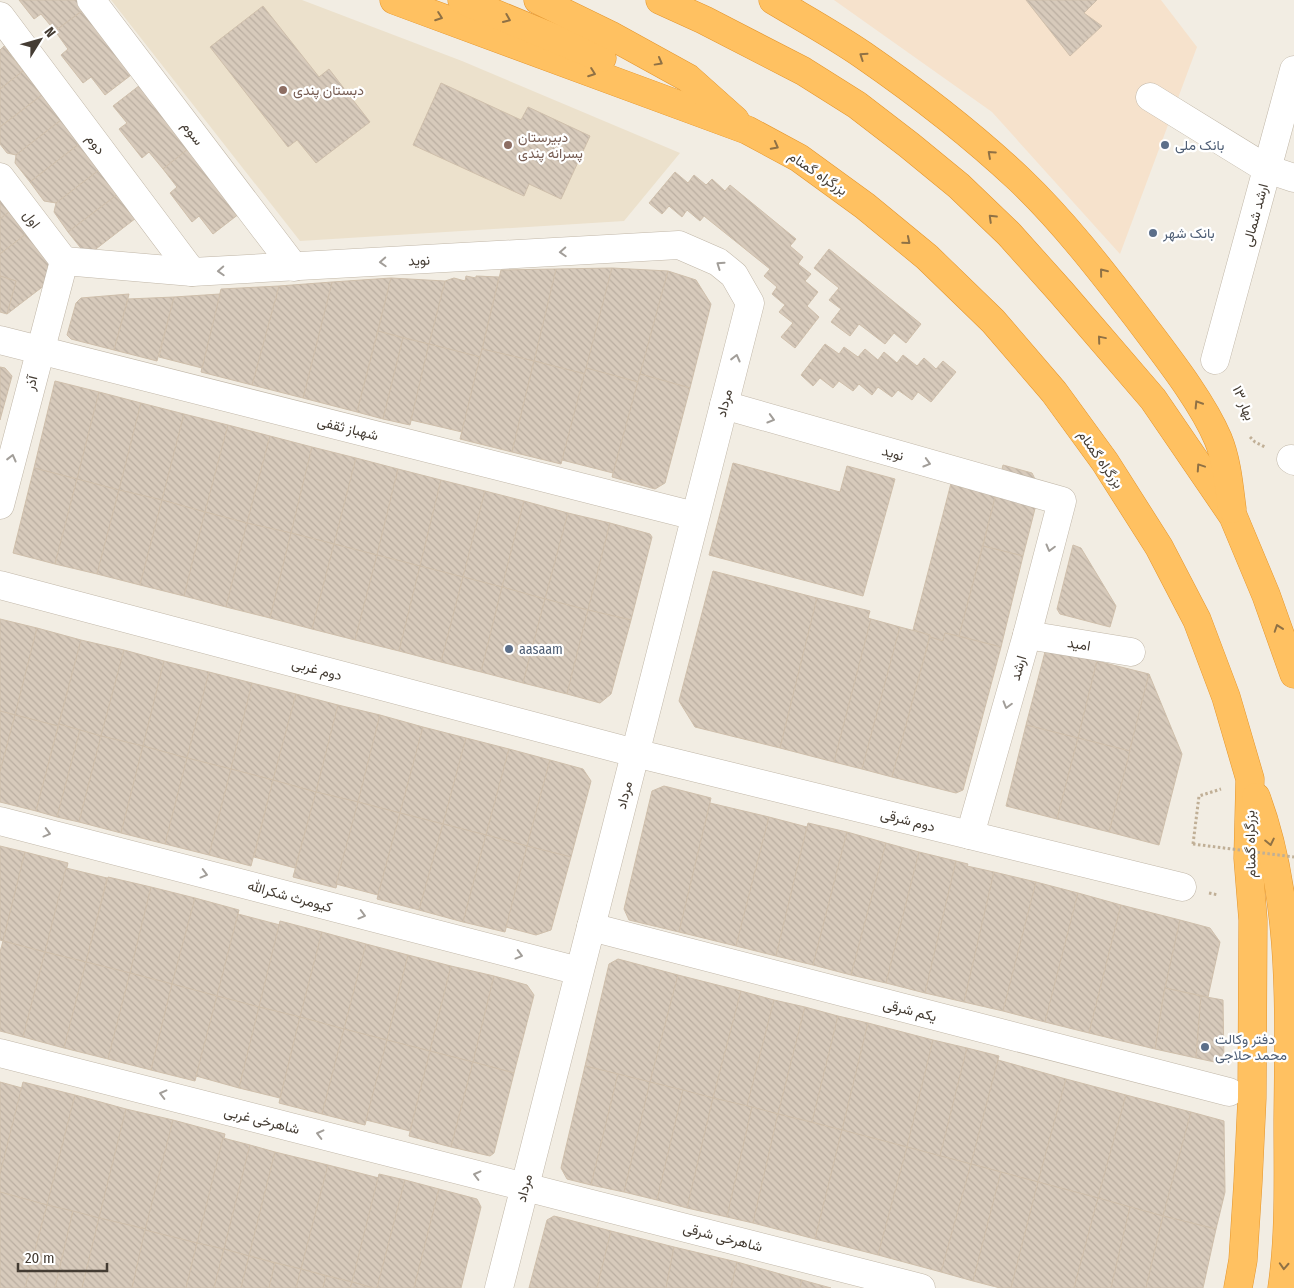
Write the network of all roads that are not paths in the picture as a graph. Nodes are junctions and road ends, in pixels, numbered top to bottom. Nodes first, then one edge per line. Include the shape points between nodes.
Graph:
1 (91, 0) edge
2 (394, 0) edge
3 (462, 0) edge
4 (538, 0) edge
5 (660, 0) edge
6 (773, 0) edge
7 (0, 16) edge
8 (1294, 70) edge
9 (1150, 98) dead end
10 (747, 130) junction
11 (1267, 169) junction
12 (0, 177) edge
13 (1294, 178) edge
14 (64, 261) junction
15 (294, 266) junction
16 (192, 272) junction
17 (750, 303) joint
18 (0, 340) edge
19 (40, 349) junction
20 (1215, 360) dead end
21 (724, 405) junction
22 (1062, 501) joint
23 (0, 506) edge
24 (695, 516) junction
25 (1233, 516) junction
26 (0, 585) edge
27 (1027, 635) junction
28 (1130, 652) dead end
29 (1294, 674) edge
30 (635, 753) junction
31 (1250, 779) junction
32 (0, 821) edge
33 (970, 835) junction
34 (1182, 887) dead end
35 (591, 927) junction
36 (579, 971) junction
37 (0, 1053) edge
38 (1229, 1092) dead end
39 (525, 1187) junction
40 (499, 1288) edge
41 (922, 1288) edge
42 (1238, 1288) edge
43 (1282, 1288) edge

1 - 15 street, سوم
2 -> 10 highway, بزرگراه گمنام
3 -> 10 highway via 659,82
4 -> 10 highway via 610,34 688,78
25 -> 5 highway via 1153,398 1009,234 959,186 856,105 804,72
25 -> 6 highway via 1218,439 1185,383 1077,240 1020,180 980,144 862,55
7 - 16 street, دوم
8 - 11 street, ارشد شمالی
9 - 11 street
10 -> 31 highway, بزرگراه گمنام via 799,158 927,257 993,321 1054,392 1150,532 1197,620 1226,697
11 - 13 street
11 - 20 street, ارشد شمالی
12 - 14 street, اول
14 - 16 street, نوید
14 - 19 street, آذر
15 -> 16 street, نوید
17 -> 15 street, نوید via 734,275 718,262 679,245
21 -> 17 street, مرداد
18 - 19 street, شهباز ثقفی
23 -> 19 street, آذر
19 - 24 street, شهباز ثقفی
21 -> 22 street, نوید
21 - 24 street, مرداد
22 -> 27 street, ارشد
24 - 30 street, مرداد
29 -> 25 highway via 1266,594
26 - 30 street, دوم غربی
27 - 28 street, امید
27 -> 33 street, ارشد
30 - 33 street, دوم شرقی
30 - 35 street, مرداد
31 - 42 highway, بزرگراه گمنام via 1252,1098 1248,1192
31 -> 43 highway via 1266,821 1276,870 1288,975 1288,1190
32 -> 36 street, کیومرث شکرالله
33 - 34 street, دوم شرقی
35 - 36 street, مرداد
35 - 38 street, یکم شرقی
36 - 39 street, مرداد
39 -> 37 street, شاهرخی غربی
39 - 40 street, مرداد
39 - 41 street, شاهرخی شرقی

